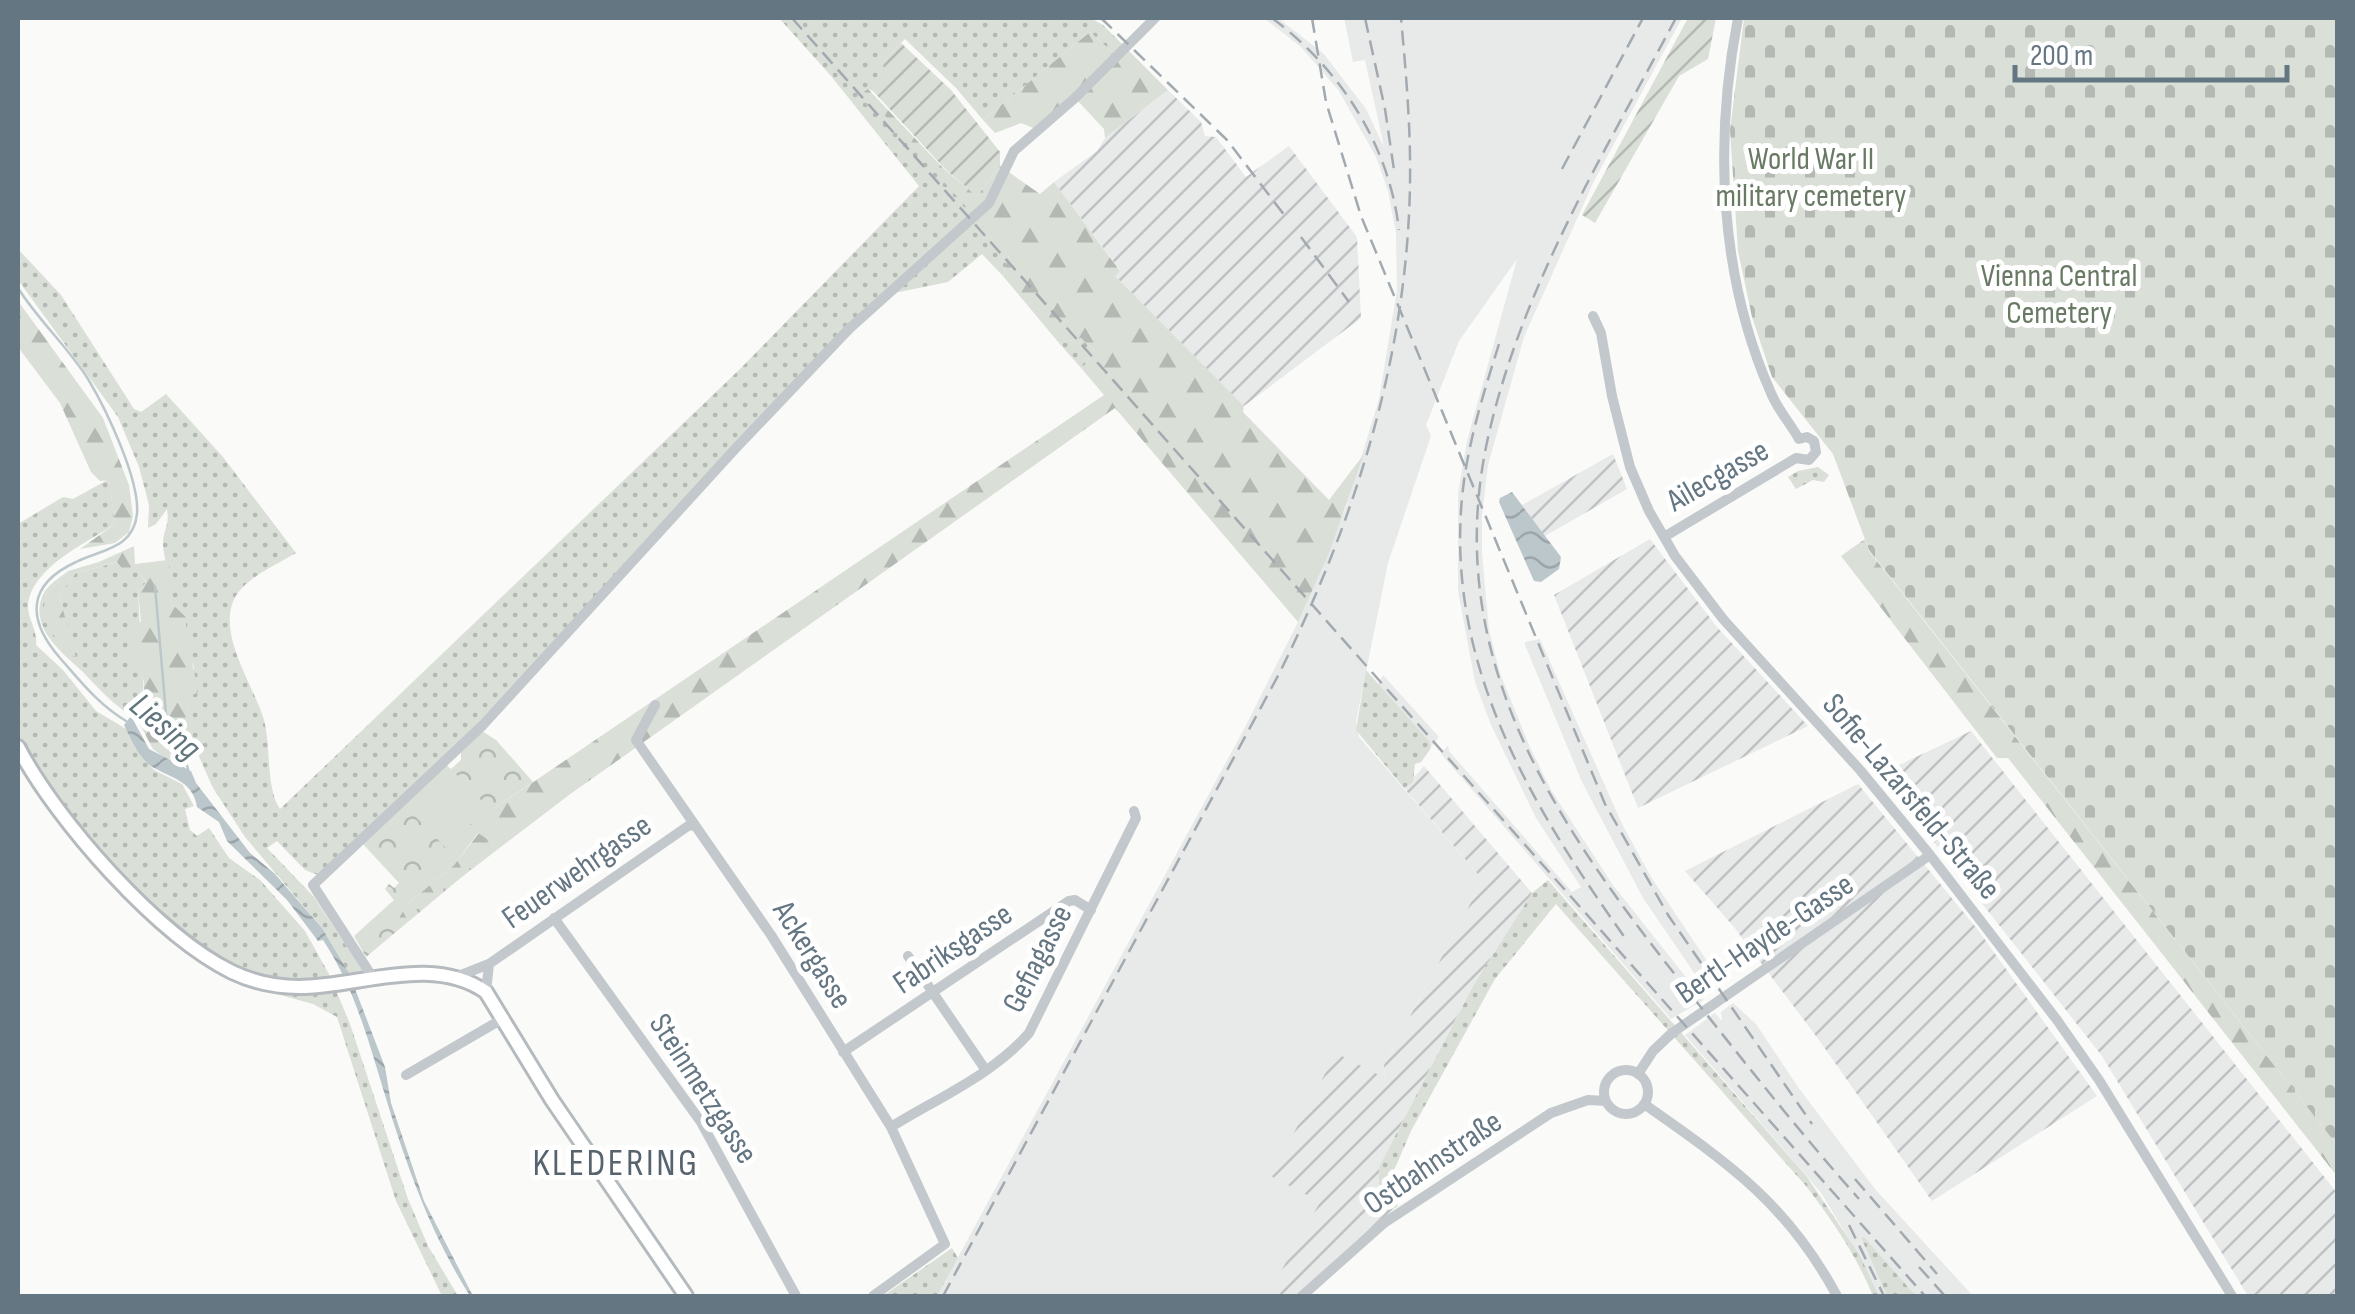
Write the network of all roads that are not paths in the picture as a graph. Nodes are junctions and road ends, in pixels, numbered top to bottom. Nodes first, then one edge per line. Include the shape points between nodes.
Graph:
1 (1155, 18) edge
2 (1738, 18) edge
3 (1593, 316) dead end
4 (1799, 439) junction
5 (1796, 458) junction
6 (1664, 536) junction
7 (655, 705) dead end
8 (18, 746) edge
9 (1134, 811) dead end
10 (695, 825) junction
11 (1930, 855) junction
12 (1091, 910) junction
13 (554, 918) junction
14 (908, 956) dead end
15 (489, 964) junction
16 (456, 977) junction
17 (370, 978) junction
18 (486, 992) junction
19 (933, 994) junction
20 (504, 1018) junction
21 (843, 1052) junction
22 (984, 1069) junction
23 (1638, 1074) junction
24 (406, 1075) dead end
25 (1606, 1101) junction
26 (1644, 1104) junction
27 (891, 1127) junction
28 (686, 1296) edge
29 (796, 1296) edge
30 (873, 1296) edge
31 (1302, 1296) edge
32 (1837, 1296) edge
33 (2232, 1296) edge

1 - 17 street via 1014,151 989,203 884,294 483,724 313,885
2 - 4 street via 1724,118 1729,231 1752,341 1772,396
3 - 6 street, Sofie-Lazarsfeld-Straße via 1630,467
4 - 5 street
4 - 5 street via 1810,438 1816,452 1810,460
5 - 6 street, Ailecgasse
6 - 11 street, Sofie-Lazarsfeld-Straße via 1723,620
7 - 10 street, Ackergasse via 636,740
8 - 17 main road via 100,858 204,955 231,971 294,987
9 - 12 street, Gefiagasse
10 - 13 street, Feuerwehrgasse
10 - 21 street, Ackergasse
11 - 23 street, Bertl-Hayde-Gasse via 1672,1033
11 - 33 street, Sofie-Lazarsfeld-Straße via 2082,1055
12 - 19 street, Fabriksgasse via 1069,901
12 - 22 street, Gefiagasse via 1028,1033
13 - 15 street, Feuerwehrgasse
13 - 29 street, Steinmetzgasse via 701,1122
14 - 19 street
15 - 16 street, Feuerwehrgasse
15 - 18 street, Feuerwehrgasse
16 - 17 main road
16 - 18 main road
18 - 20 main road
19 - 21 street, Fabriksgasse
19 - 22 street
20 - 24 street
20 - 28 main road
21 - 27 street, Ackergasse
22 - 27 street, Gefiagasse
23 - 25 street via 1612,1075
23 - 26 street via 1648,1092
25 - 26 street via 1624,1114
25 - 31 street, Ostbahnstraße via 1551,1113 1384,1223
26 - 32 street via 1770,1200
27 - 30 street, Ackergasse via 944,1244

